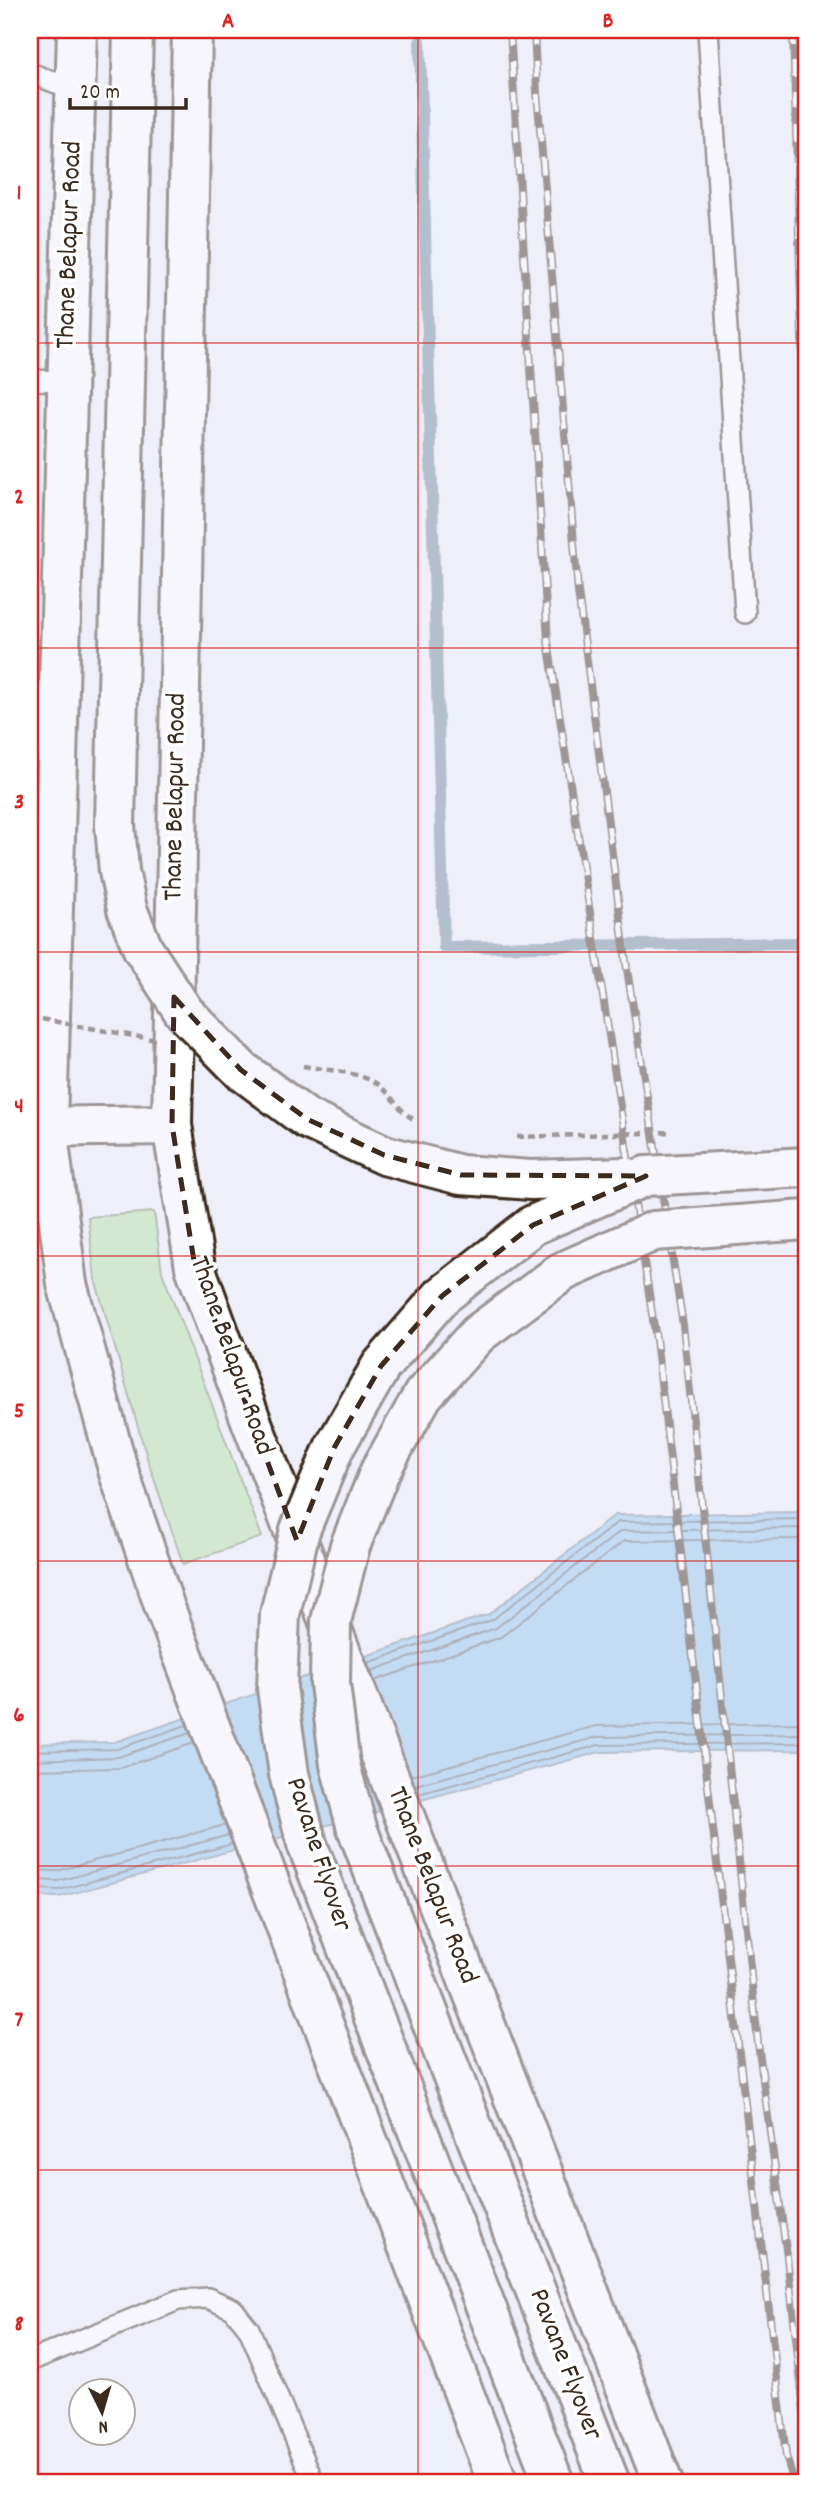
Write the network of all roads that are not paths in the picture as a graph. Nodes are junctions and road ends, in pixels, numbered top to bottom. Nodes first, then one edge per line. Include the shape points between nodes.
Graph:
1 (77, 30) edge
2 (133, 30) edge
3 (192, 30) edge
4 (708, 30) edge
5 (30, 73) edge
6 (75, 90) junction
7 (30, 380) edge
8 (67, 381) junction
9 (745, 613) dead end
10 (172, 1125) junction
11 (38, 1127) edge
12 (806, 1167) edge
13 (646, 1176) junction
14 (806, 1220) edge
15 (30, 2361) edge
16 (314, 2483) edge
17 (498, 2483) edge
18 (554, 2483) edge
19 (610, 2483) edge
20 (663, 2483) edge

1 - 6 main road, Thane Belapur Road
2 - 13 main road, bridge via 115,825 121,884 143,949 184,1012 241,1070 307,1119 384,1155 461,1175 531,1180
3 - 10 main road, Thane Belapur Road
4 - 9 lane
5 - 6 lane
6 - 8 main road, Thane Belapur Road
7 - 8 lane
8 - 11 main road, Thane Belapur Road
10 - 11 main road
10 - 20 main road, Thane Belapur Road via 195,1268
11 - 17 main road, Thane Belapur Road via 67,1284 119,1474 197,1695
12 - 13 main road, Pavane Flyover, bridge
13 - 18 main road, Pavane Flyover, bridge via 533,1225 442,1296 381,1366 334,1448 314,1495 300,1530 279,1614 278,1688 289,1774 307,1844
14 - 19 main road, Pavane Flyover, bridge via 654,1231 562,1272 478,1334 423,1395 380,1471 350,1546 331,1621 330,1685 340,1765 357,1828
15 - 16 lane via 178,2300 208,2298 233,2309 249,2329

